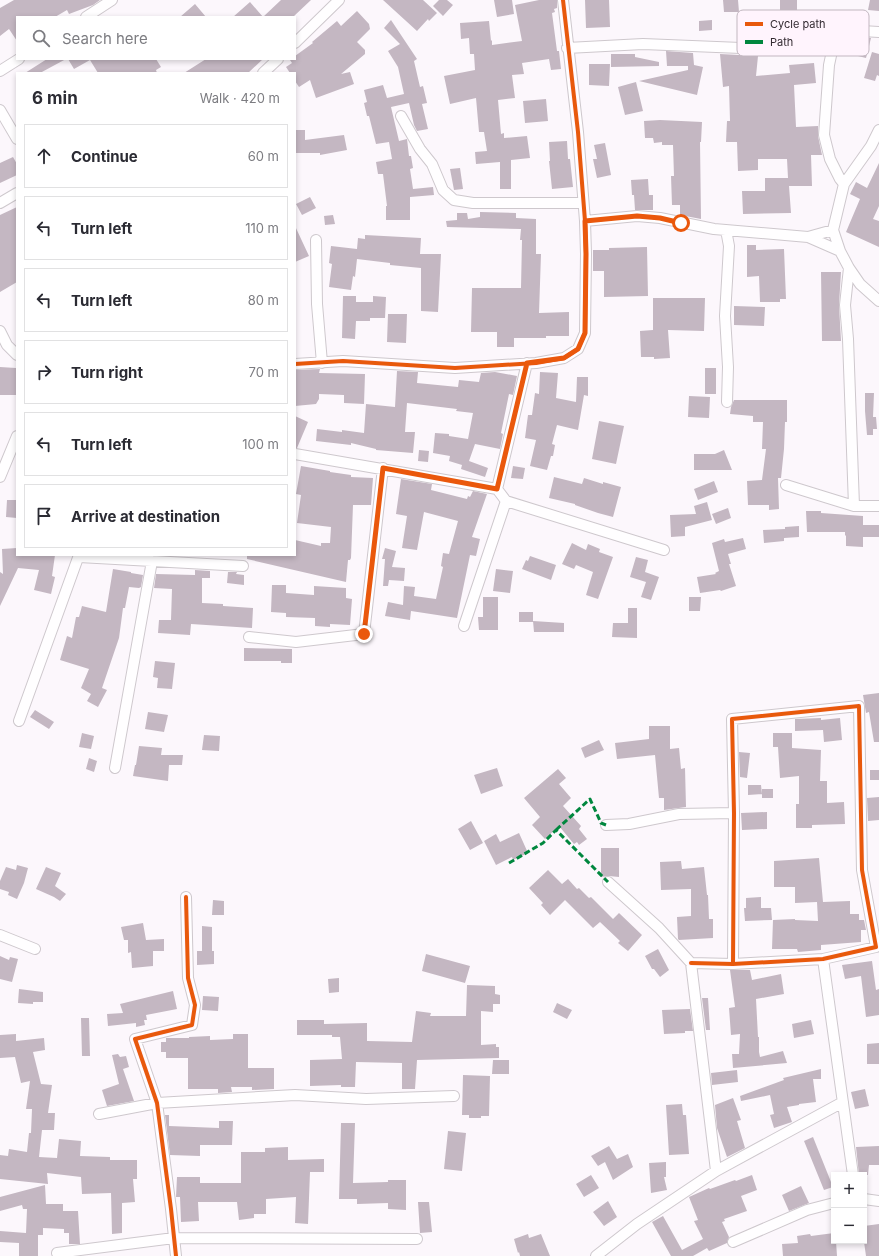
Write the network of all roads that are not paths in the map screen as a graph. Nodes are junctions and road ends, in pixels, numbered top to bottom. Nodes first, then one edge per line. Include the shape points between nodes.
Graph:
1 (112, 0) edge
2 (339, 0) edge
3 (563, 0) edge
4 (88, 16) edge
5 (869, 31) edge
6 (879, 32) edge
7 (296, 42) edge
8 (568, 48) junction
9 (737, 48) edge
10 (831, 56) edge
11 (17, 60) edge
12 (277, 60) edge
13 (0, 71) edge
14 (264, 72) edge
15 (0, 110) edge
16 (401, 116) dead end
17 (879, 130) edge
18 (16, 137) edge
19 (844, 184) junction
20 (16, 194) edge
21 (0, 203) edge
22 (583, 203) junction
23 (585, 221) junction
24 (726, 230) junction
25 (833, 230) junction
26 (808, 237) junction
27 (316, 240) dead end
28 (840, 251) junction
29 (849, 268) junction
30 (879, 301) edge
31 (0, 331) edge
32 (16, 354) edge
33 (322, 363) junction
34 (527, 363) junction
35 (296, 364) edge
36 (727, 402) dead end
37 (16, 438) edge
38 (296, 454) edge
39 (383, 468) junction
40 (0, 476) edge
41 (786, 485) dead end
42 (497, 489) junction
43 (506, 501) junction
44 (854, 506) junction
45 (879, 506) edge
46 (664, 550) dead end
47 (79, 556) edge
48 (152, 561) junction
49 (243, 566) dead end
50 (464, 626) dead end
51 (250, 637) dead end
52 (19, 721) dead end
53 (115, 768) dead end
54 (734, 813) junction
55 (606, 825) dead end
56 (608, 882) dead end
57 (186, 898) dead end
58 (0, 935) edge
59 (35, 949) dead end
60 (877, 950) edge
61 (823, 959) junction
62 (691, 963) junction
63 (733, 964) junction
64 (454, 1096) dead end
65 (844, 1102) junction
66 (157, 1103) junction
67 (99, 1114) dead end
68 (716, 1171) junction
69 (853, 1172) edge
70 (867, 1199) edge
71 (879, 1201) edge
72 (831, 1204) edge
73 (174, 1238) junction
74 (417, 1240) dead end
75 (733, 1242) dead end
76 (58, 1253) dead end
77 (176, 1256) edge
78 (596, 1256) edge

1 - 4 street
2 - 7 street
3 - 8 street
5 - 6 street
8 - 9 street via 643,44
8 - 22 street
10 - 19 street via 824,135 830,159
11 - 13 street
12 - 14 street
15 - 18 street
16 - 22 street via 432,164 444,190 454,200 473,203
17 - 19 street via 872,146
19 - 25 street
20 - 21 street
22 - 23 street
23 - 24 street via 637,216
23 - 34 street via 583,338 578,349 564,358
24 - 26 street
24 - 36 street via 729,246 724,316 728,367
25 - 26 street
25 - 28 street
26 - 28 street
27 - 33 street via 317,304
28 - 29 street
29 - 30 street via 860,284
29 - 44 street via 845,305
31 - 32 street via 7,345
33 - 34 street via 343,361 455,368
33 - 35 street
34 - 42 street
37 - 40 street
38 - 39 street
39 - 42 street
39 - 51 street via 364,634 296,642
41 - 44 street
42 - 43 street
43 - 46 street
43 - 50 street
44 - 45 street
47 - 48 street
47 - 52 street
48 - 49 street
48 - 53 street
54 - 55 street via 679,814 629,824
54 - 60 street via 732,719 859,706 862,870
54 - 63 street
56 - 62 street via 659,928
57 - 66 street via 188,978 196,1005 192,1025 135,1039
58 - 59 street
60 - 61 street
61 - 63 street
61 - 65 street
62 - 63 street
62 - 68 street
64 - 66 street via 366,1099 295,1096
65 - 68 street
65 - 69 street
66 - 67 street
66 - 73 street
68 - 78 street via 637,1224
70 - 71 street
72 - 75 street via 807,1210
73 - 74 street
73 - 76 street
73 - 77 street

